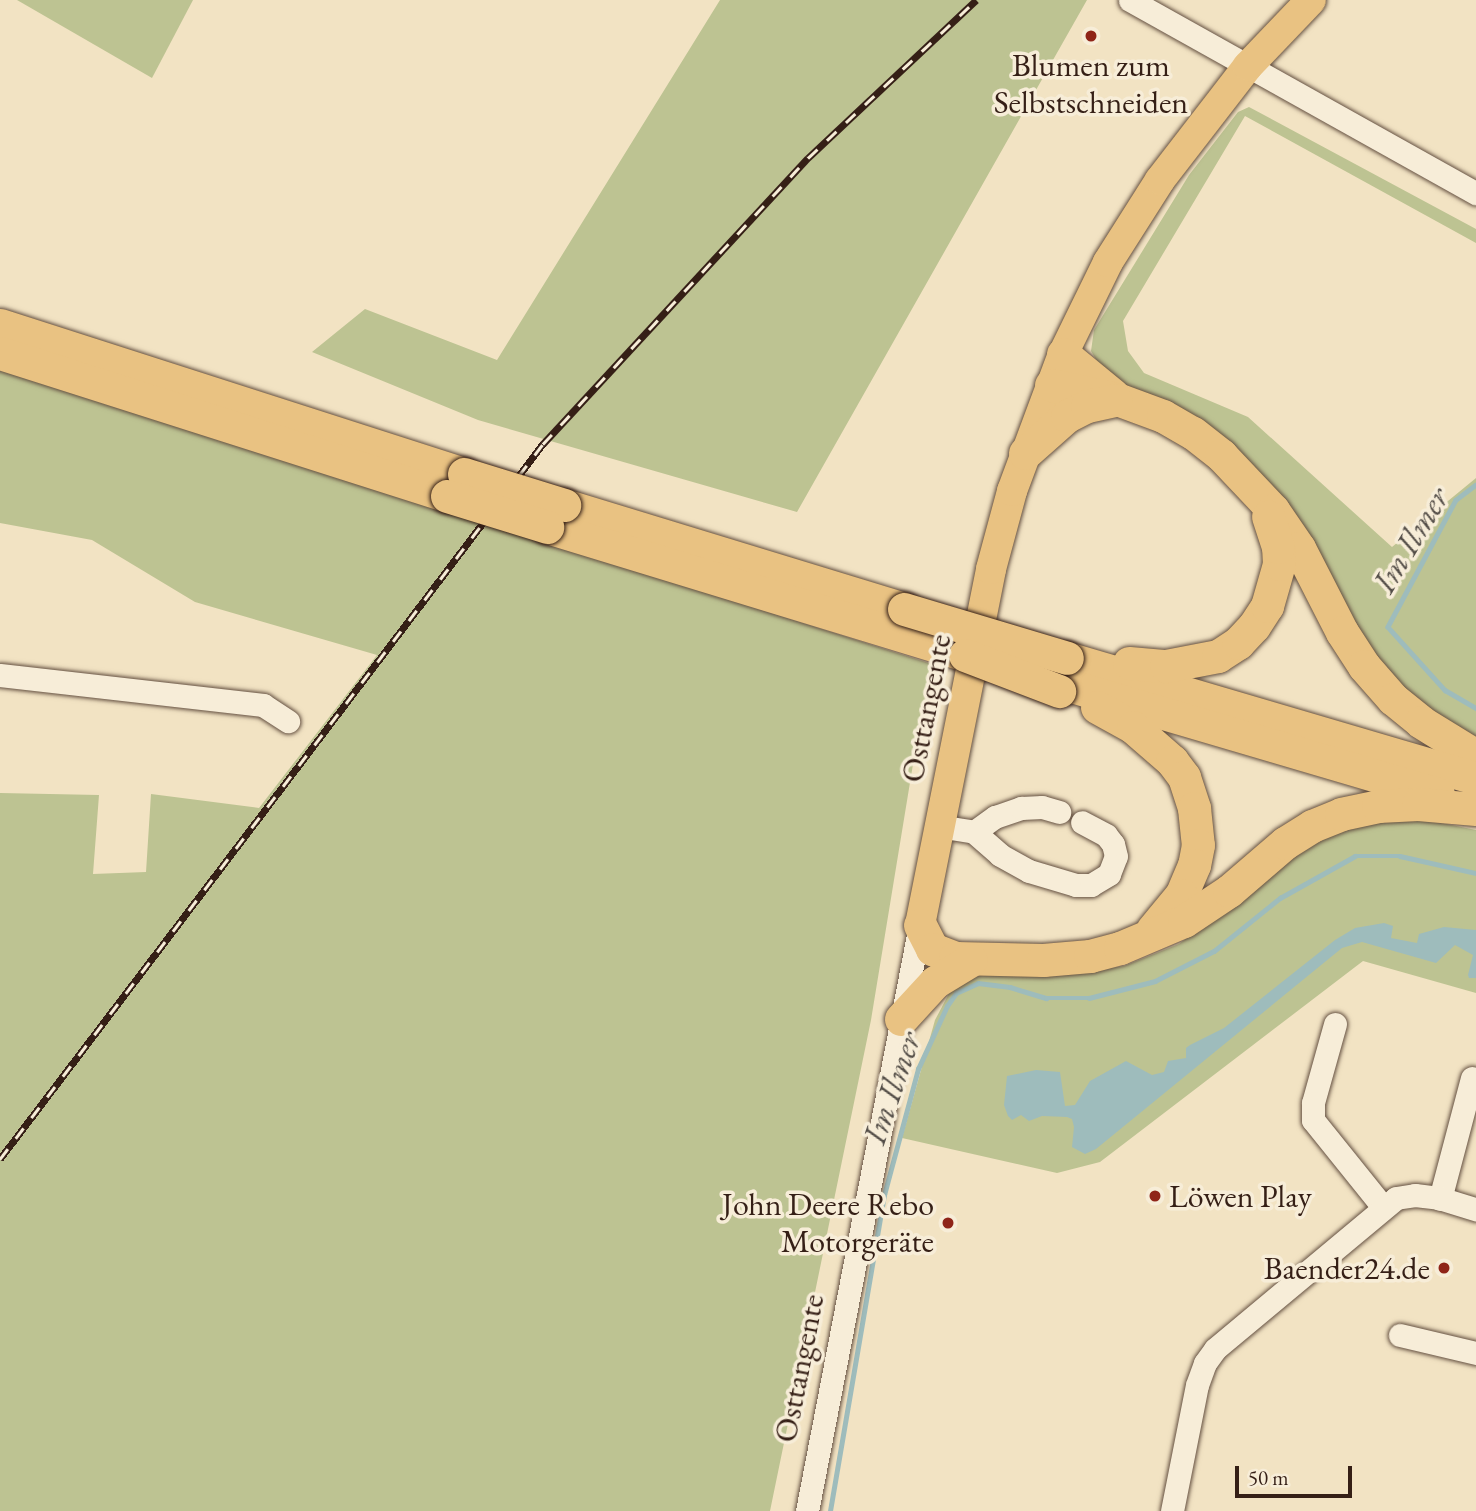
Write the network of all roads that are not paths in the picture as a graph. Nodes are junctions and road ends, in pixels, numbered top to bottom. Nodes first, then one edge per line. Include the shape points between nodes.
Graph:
1 (1130, 0) edge
2 (1311, 0) edge
3 (1248, 66) junction
4 (1476, 193) edge
5 (0, 325) edge
6 (0, 354) edge
7 (1063, 354) junction
8 (1051, 385) junction
9 (1117, 399) junction
10 (1025, 453) junction
11 (1245, 478) junction
12 (456, 485) junction
13 (902, 622) junction
14 (0, 675) edge
15 (1063, 677) junction
16 (288, 721) dead end
17 (1476, 756) edge
18 (1476, 778) edge
19 (1476, 807) edge
20 (1059, 812) dead end
21 (1082, 822) dead end
22 (938, 826) junction
23 (974, 832) junction
24 (919, 925) junction
25 (1143, 939) junction
26 (1013, 958) junction
27 (971, 960) junction
28 (901, 1019) junction
29 (1335, 1024) dead end
30 (1472, 1078) dead end
31 (1440, 1199) junction
32 (1382, 1207) junction
33 (1476, 1209) edge
34 (1400, 1335) dead end
35 (1476, 1353) edge
36 (807, 1511) edge
37 (1172, 1511) edge

1 - 3 street
2 - 3 main road, Osttangente
3 - 4 street
3 - 7 main road, Osttangente via 1187,141 1133,222
5 - 12 highway
6 - 12 highway
7 - 8 main road, Osttangente
7 - 9 highway
8 - 9 highway
8 - 10 main road, Osttangente
9 - 10 highway via 1067,416
9 - 11 highway via 1193,433
10 - 22 main road, Osttangente via 991,569
11 - 15 highway via 1274,530 1279,564 1267,606 1238,643 1218,656
11 - 17 highway via 1299,548 1364,666 1421,722
12 - 13 highway, bridge
13 - 15 highway, bridge
13 - 15 highway, bridge via 965,655
14 - 16 street via 263,705
15 - 18 highway
15 - 19 highway
15 - 25 highway via 1150,741 1172,761 1191,793 1198,825 1194,865 1170,911
19 - 25 highway via 1378,806 1341,814 1285,843 1195,914
20 - 23 street via 1021,808 995,817
21 - 23 street via 1106,835 1116,856 1109,874 1091,885 1029,871 1000,855
22 - 23 street
22 - 24 main road, Osttangente
24 - 26 highway
24 - 27 highway via 927,944 938,953
24 - 28 street, Osttangente
25 - 26 highway via 1090,957
26 - 27 highway
27 - 28 highway via 935,982
28 - 36 street, Osttangente
29 - 32 street via 1313,1103 1313,1120
30 - 31 street
31 - 32 street via 1415,1195 1396,1198
31 - 33 street
32 - 37 street via 1215,1349 1205,1363
34 - 35 street

